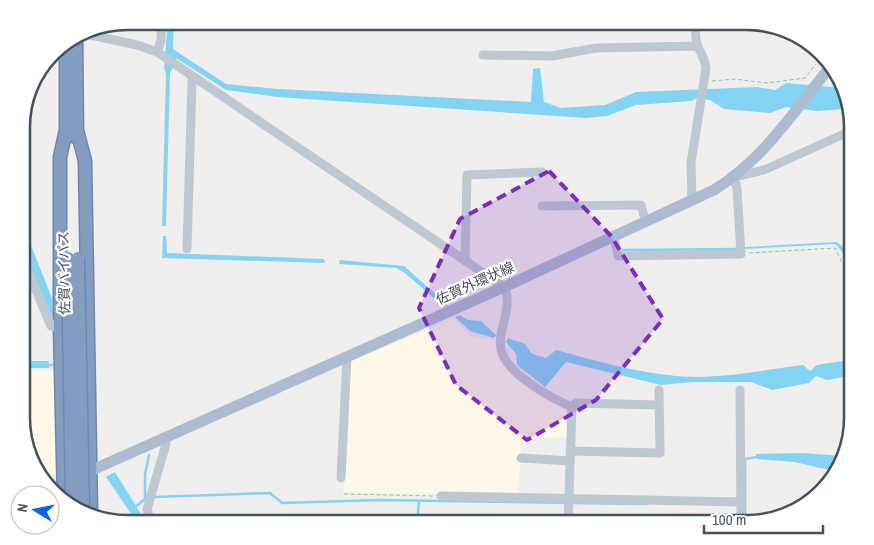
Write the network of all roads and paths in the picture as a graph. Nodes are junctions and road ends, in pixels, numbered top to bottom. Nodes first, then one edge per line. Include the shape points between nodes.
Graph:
1 (162, 30) edge
2 (697, 30) edge
3 (94, 36) edge
4 (76, 44) edge
5 (698, 46) junction
6 (67, 51) edge
7 (484, 54) dead end
8 (160, 55) junction
9 (816, 64) dead end
10 (826, 72) edge
11 (195, 78) junction
12 (704, 84) junction
13 (71, 130) junction
14 (844, 134) edge
15 (542, 172) dead end
16 (734, 177) junction
17 (692, 201) junction
18 (542, 206) dead end
19 (646, 222) junction
20 (614, 237) junction
21 (188, 248) dead end
22 (740, 249) junction
23 (73, 258) junction
24 (465, 261) junction
25 (844, 267) edge
26 (30, 277) edge
27 (504, 287) junction
28 (60, 328) junction
29 (347, 357) junction
30 (659, 390) dead end
31 (740, 390) dead end
32 (659, 405) junction
33 (572, 407) junction
34 (164, 439) junction
35 (570, 451) junction
36 (521, 458) dead end
37 (570, 461) junction
38 (90, 471) junction
39 (341, 478) dead end
40 (64, 483) junction
41 (59, 485) edge
42 (64, 492) edge
43 (344, 494) dead end
44 (441, 496) joint
45 (72, 498) edge
46 (569, 502) junction
47 (84, 505) edge
48 (742, 505) junction
49 (91, 508) edge
50 (149, 515) edge
51 (568, 515) edge
52 (741, 515) edge

1 - 8 street
2 - 5 street
3 - 8 street via 137,45
4 - 13 highway, 佐賀バイパス
5 - 7 street via 596,48 552,56
5 - 12 street via 705,57
6 - 13 highway, 佐賀バイパス
8 - 11 street
9 - 12 path via 806,78 767,83 734,80
10 - 16 main road, 佐賀外環状線 via 761,153
11 - 21 street via 192,82
11 - 24 street
12 - 17 street via 691,163
13 - 23 highway, 佐賀バイパス
13 - 28 highway via 60,157
13 - 38 highway via 85,161
14 - 16 street via 764,170
15 - 24 street via 467,175
16 - 17 main road, 佐賀外環状線
16 - 22 street via 738,188
17 - 19 main road, 佐賀外環状線
18 - 19 street via 641,205
19 - 20 main road, 佐賀外環状線
20 - 22 street via 618,256
20 - 27 main road, 佐賀外環状線
22 - 25 path via 835,248
23 - 45 highway, 佐賀バイパス, bridge
23 - 47 highway, 佐賀バイパス, bridge
24 - 27 street
26 - 28 street via 51,326
27 - 29 main road, 佐賀外環状線
27 - 33 street via 507,293 506,314 500,348 509,365 549,397
28 - 40 highway
29 - 34 main road, 佐賀外環状線
29 - 39 street
30 - 32 street
31 - 48 street
32 - 33 street via 576,403
32 - 35 street via 660,453
33 - 35 street
34 - 38 main road, 佐賀外環状線
34 - 50 street via 166,444 147,508
35 - 37 street
36 - 37 street
37 - 46 street
38 - 40 highway
38 - 49 highway
40 - 41 highway
40 - 42 highway
43 - 44 path
44 - 46 street
46 - 48 street
46 - 51 street
48 - 52 street

